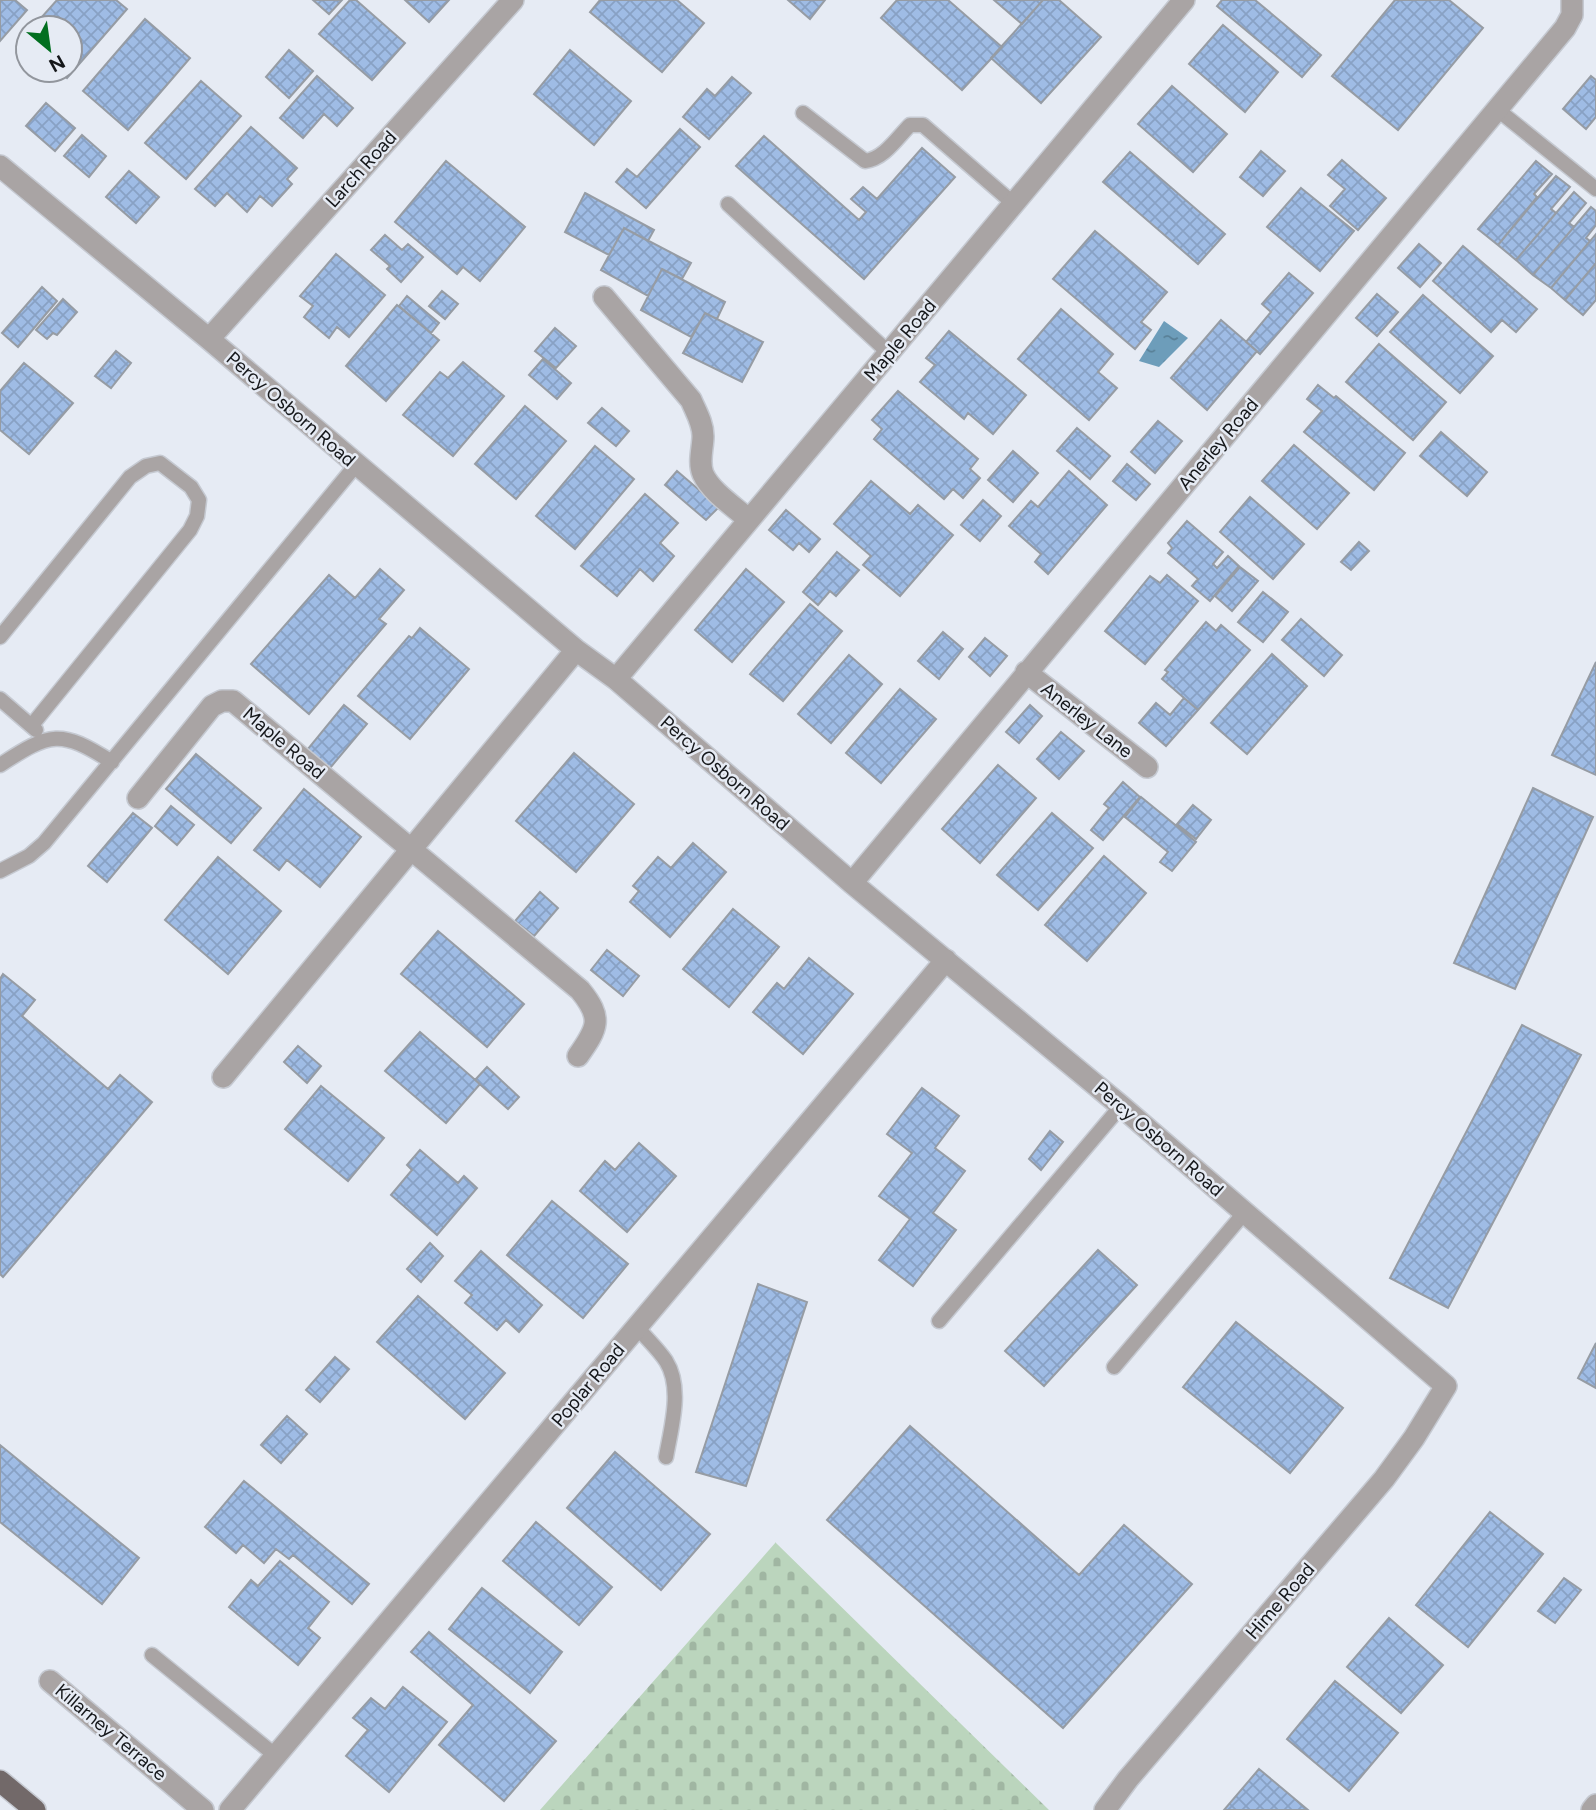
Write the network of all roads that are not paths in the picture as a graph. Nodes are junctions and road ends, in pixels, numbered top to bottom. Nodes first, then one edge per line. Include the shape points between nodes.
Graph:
1 (513, 0) edge
2 (1184, 0) edge
3 (1572, 0) edge
4 (1498, 110) junction
5 (803, 113) dead end
6 (0, 166) edge
7 (1596, 189) edge
8 (1014, 204) junction
9 (728, 205) dead end
10 (604, 296) dead end
11 (209, 339) junction
12 (889, 353) junction
13 (356, 465) junction
14 (750, 520) junction
15 (0, 637) edge
16 (576, 650) junction
17 (1026, 672) junction
18 (617, 679) junction
19 (0, 699) edge
20 (32, 725) junction
21 (44, 740) junction
22 (112, 762) junction
23 (0, 765) edge
24 (1147, 767) dead end
25 (138, 798) dead end
26 (411, 850) junction
27 (0, 871) edge
28 (852, 883) junction
29 (946, 960) junction
30 (578, 1056) dead end
31 (223, 1077) dead end
32 (1121, 1106) junction
33 (1245, 1212) junction
34 (939, 1321) dead end
35 (637, 1327) junction
36 (1114, 1367) dead end
37 (1446, 1386) joint
38 (666, 1457) dead end
39 (152, 1654) dead end
40 (50, 1681) dead end
41 (276, 1756) junction
42 (0, 1781) edge
43 (1596, 1805) edge
44 (34, 1810) edge
45 (203, 1810) edge
46 (230, 1810) edge
47 (1105, 1810) edge
48 (1592, 1810) edge

1 - 11 street, Larch Road
2 - 8 street, Maple Road
3 - 4 street, Anerley Road via 1566,28
4 - 7 lane
4 - 17 street, Anerley Road
5 - 8 lane via 865,161 882,155 910,125 923,125
6 - 11 street, Percy Osborn Road
8 - 12 street, Maple Road
9 - 12 lane
10 - 14 street via 691,400 703,435 703,473
11 - 13 street, Percy Osborn Road
12 - 14 street, Maple Road
13 - 16 street, Percy Osborn Road
13 - 22 lane
14 - 18 street, Maple Road
15 - 20 lane via 130,477 160,463 191,487 199,500 190,530
16 - 18 street, Percy Osborn Road
16 - 26 street
17 - 24 street, Anerley Lane
17 - 28 street, Anerley Road
18 - 28 street, Percy Osborn Road
19 - 20 lane
20 - 21 lane
21 - 22 lane via 80,742
21 - 23 lane
22 - 27 lane via 44,843
25 - 26 street, Maple Road via 212,706 233,701
26 - 30 street, Maple Road via 580,990 597,1018
26 - 31 street
28 - 29 street, Percy Osborn Road
29 - 32 street, Percy Osborn Road
29 - 35 street, Poplar Road
32 - 33 street, Percy Osborn Road
32 - 34 lane
33 - 36 lane
33 - 37 street, Percy Osborn Road
35 - 38 lane via 666,1361 674,1380
35 - 41 street, Poplar Road
37 - 47 street, Hime Road via 1384,1479
39 - 41 lane
40 - 45 street, Killarney Terrace
41 - 46 street, Poplar Road
42 - 44 main road
43 - 48 street

